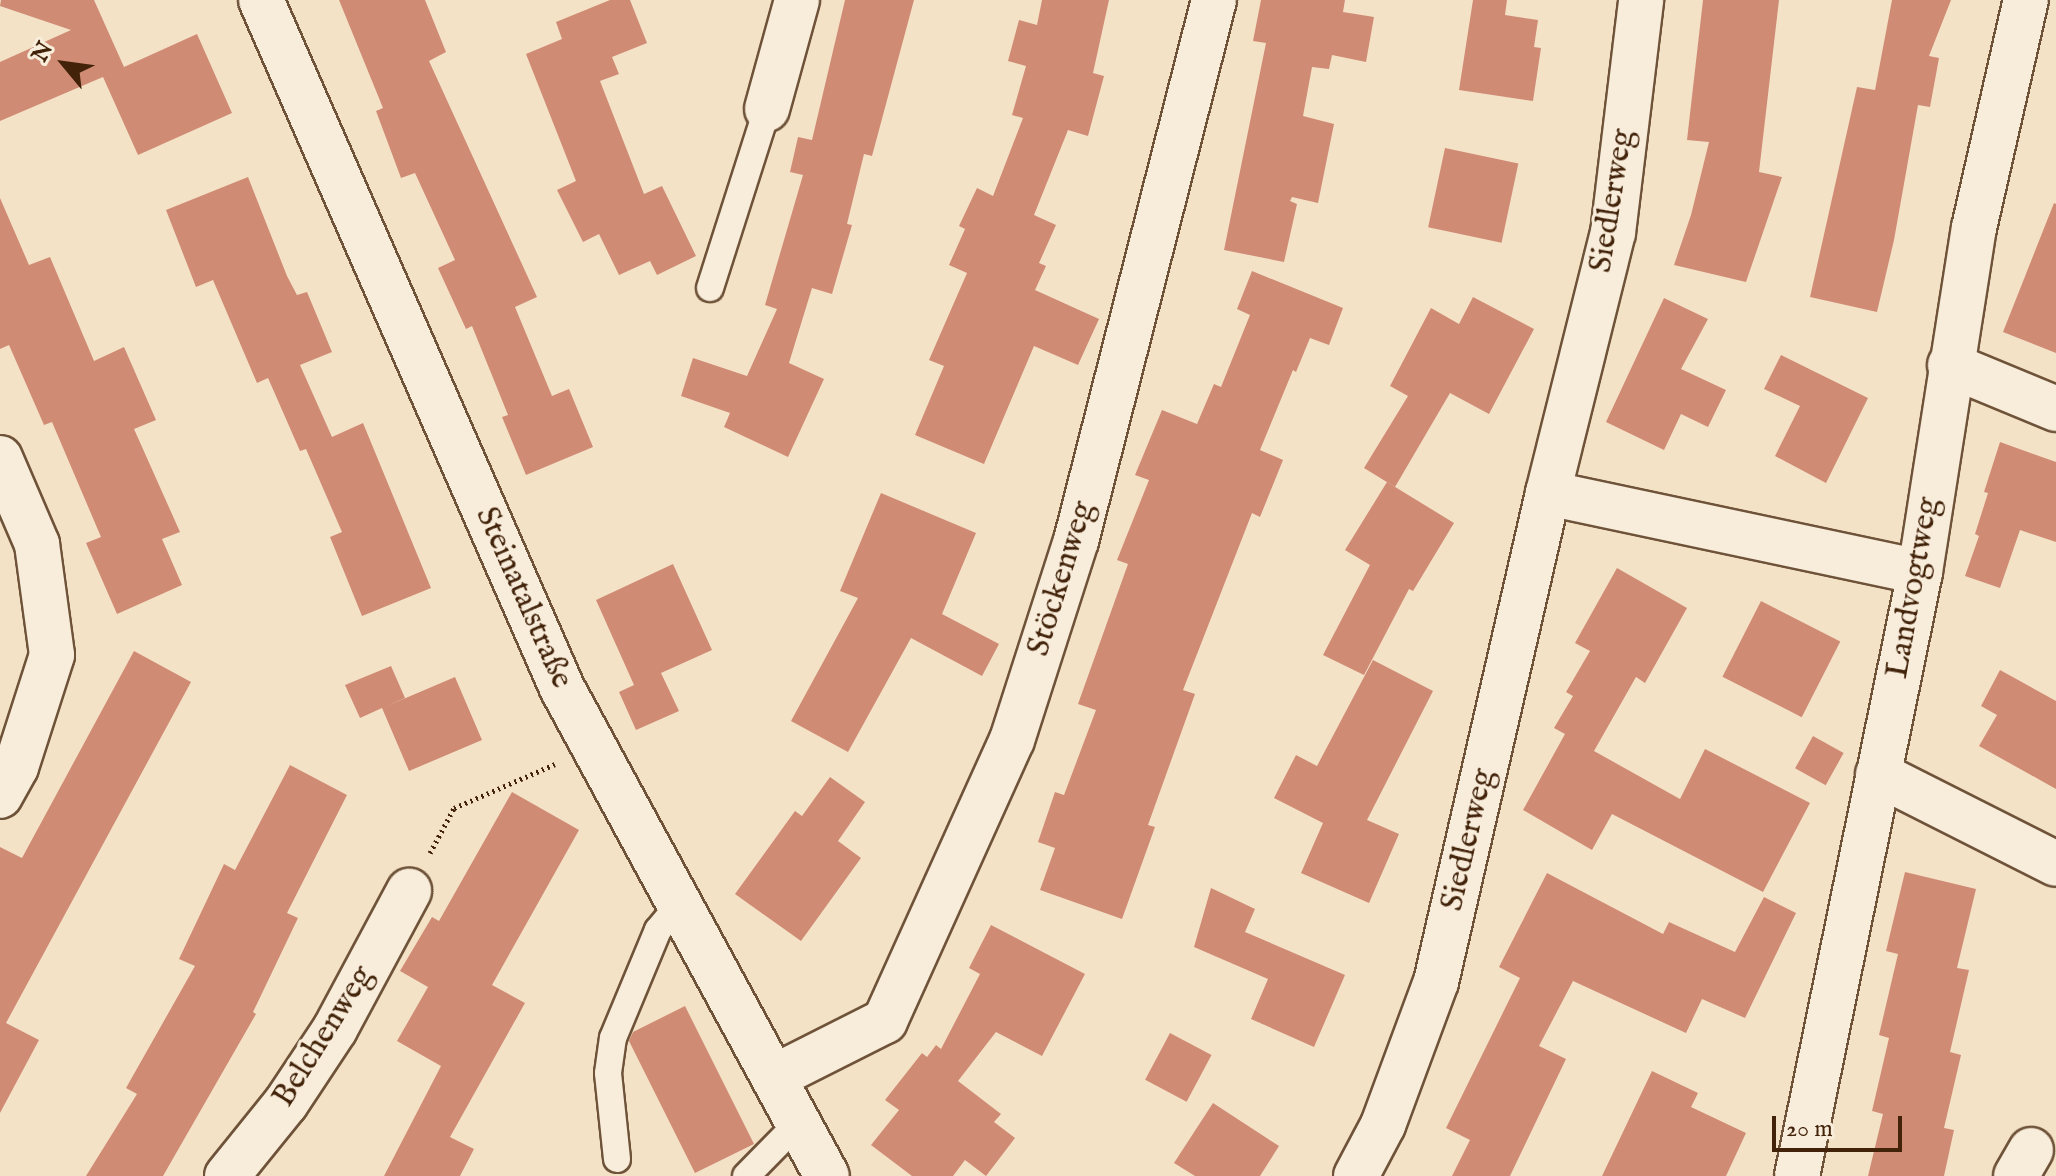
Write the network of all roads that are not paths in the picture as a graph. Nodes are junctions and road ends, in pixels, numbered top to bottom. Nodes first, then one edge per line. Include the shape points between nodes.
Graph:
1 (261, 0) edge
2 (797, 0) edge
3 (1214, 0) edge
4 (1641, 0) edge
5 (2026, 0) edge
6 (767, 109) joint
7 (710, 288) dead end
8 (1950, 365) junction
9 (2056, 409) edge
10 (0, 458) edge
11 (1548, 493) junction
12 (1920, 572) junction
13 (1878, 774) junction
14 (0, 796) edge
15 (2056, 864) edge
16 (409, 891) road end
17 (680, 904) junction
18 (776, 1076) junction
19 (799, 1122) junction
20 (617, 1159) dead end
21 (227, 1176) edge
22 (746, 1176) edge
23 (827, 1176) edge
24 (1356, 1176) edge
25 (1797, 1176) edge

1 - 17 street, Steinatalstraße via 562,688
2 - 6 street
3 - 18 street, Stöckenweg via 1076,541 1012,740 885,1021
4 - 11 street, Siedlerweg via 1613,233
5 - 8 street, Landvogtweg via 1996,122
6 - 7 lane
8 - 9 street
8 - 12 street, Landvogtweg
10 - 14 street via 37,544 52,655 16,767
11 - 12 street
11 - 24 street, Siedlerweg via 1436,982 1383,1125
12 - 13 street, Landvogtweg
13 - 15 street
13 - 25 street, Landvogtweg
16 - 21 street, Belchenweg via 335,1029 286,1103
17 - 18 street, Steinatalstraße
17 - 20 lane via 658,930 613,1038 608,1073
18 - 19 street, Steinatalstraße
19 - 22 lane
19 - 23 street, Steinatalstraße

